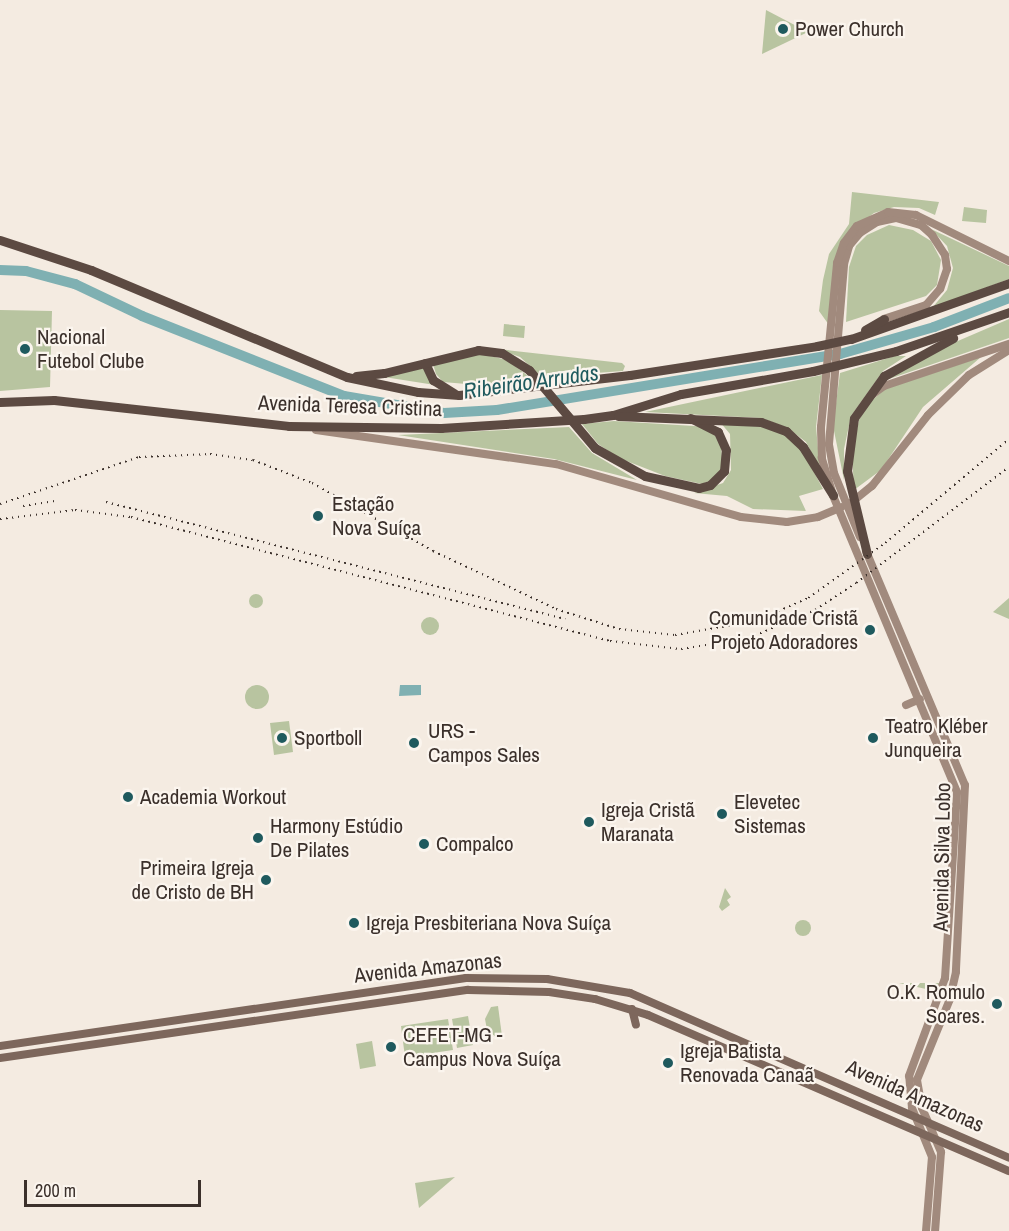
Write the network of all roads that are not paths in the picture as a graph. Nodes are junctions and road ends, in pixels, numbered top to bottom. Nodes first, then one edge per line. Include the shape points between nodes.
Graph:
1 (0, 240) edge
2 (1009, 261) edge
3 (1009, 283) edge
4 (838, 290) junction
5 (1009, 312) edge
6 (884, 319) joint
7 (985, 322) junction
8 (851, 339) junction
9 (1009, 344) edge
10 (1009, 350) edge
11 (425, 363) junction
12 (347, 377) junction
13 (459, 395) junction
14 (864, 400) junction
15 (0, 402) edge
16 (613, 415) junction
17 (690, 418) junction
18 (289, 426) junction
19 (825, 427) junction
20 (833, 495) junction
21 (867, 554) junction
22 (920, 699) junction
23 (906, 705) dead end
24 (632, 1009) junction
25 (636, 1025) dead end
26 (0, 1046) edge
27 (0, 1058) edge
28 (1009, 1158) edge
29 (1009, 1171) edge
30 (926, 1231) edge
31 (935, 1231) edge

1 - 12 highway, Avenida Teresa Cristina via 47,255
2 - 4 main road via 916,215 888,212 867,219 850,233 839,252
3 - 8 highway, Avenida Teresa Cristina
4 - 6 main road via 846,256 860,233 886,219 921,225 945,255 945,280 926,305
4 - 19 main road
5 - 7 highway, Avenida Teresa Cristina
6 - 8 highway
7 - 14 highway via 907,360 884,376
7 - 16 highway, Avenida Teresa Cristina via 896,351 813,371 681,394
8 - 13 highway, Avenida Teresa Cristina via 630,375
9 - 14 main road via 884,386
10 - 18 main road via 969,375 928,415 872,486 849,504 818,517 787,522 741,517 556,465
11 - 12 highway
11 - 13 highway via 433,380
11 - 17 highway via 490,350 515,359 595,448 626,468 686,488 710,485 724,471 724,441 708,424
12 - 13 highway, Avenida Teresa Cristina via 418,392
14 - 21 highway via 854,417 847,471
15 - 18 highway, Avenida Teresa Cristina via 54,400
16 - 17 highway
16 - 18 highway, Avenida Teresa Cristina via 441,428
17 - 20 highway via 761,422 786,431 802,447
19 - 20 main road, Avenida Silva Lobo via 822,458
19 - 21 main road, Avenida Silva Lobo via 834,473
20 - 22 main road, Avenida Silva Lobo
21 - 31 main road, Avenida Silva Lobo via 964,785 956,972 950,999 917,1080 922,1108 940,1152
22 - 23 main road
22 - 30 main road, Avenida Silva Lobo via 957,792 945,978 909,1076 912,1108 932,1157
24 - 25 main road
24 - 27 main road, Avenida Amazonas via 549,992 468,990
24 - 29 main road, Avenida Amazonas
26 - 28 main road, Avenida Amazonas via 395,987 509,977 630,993

